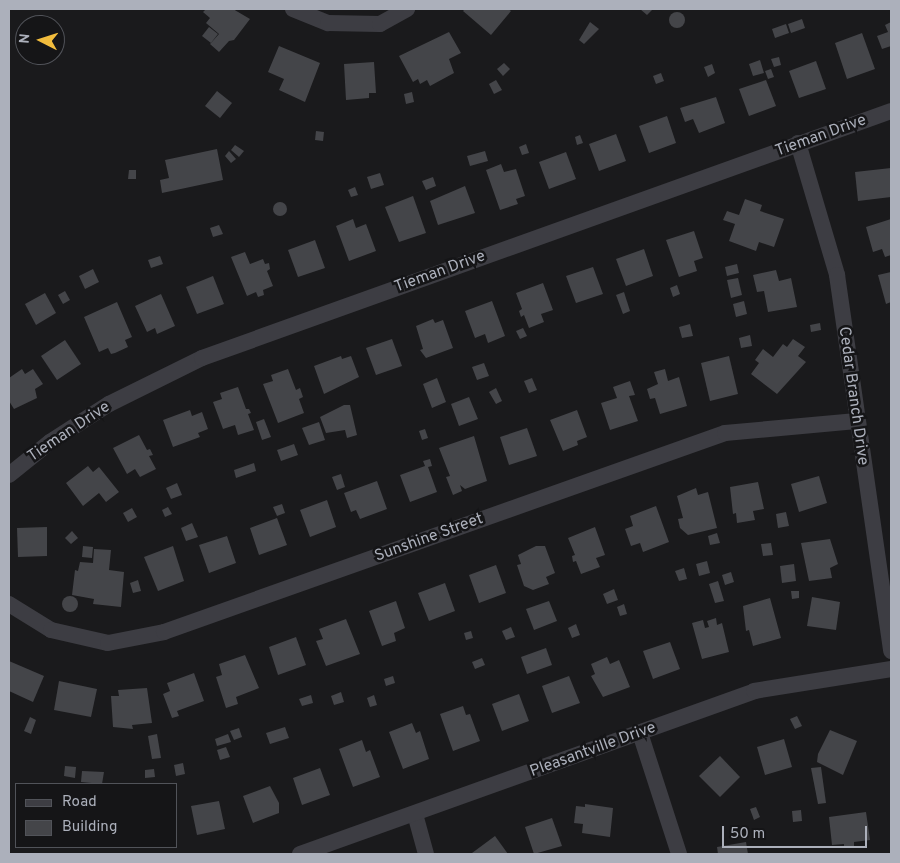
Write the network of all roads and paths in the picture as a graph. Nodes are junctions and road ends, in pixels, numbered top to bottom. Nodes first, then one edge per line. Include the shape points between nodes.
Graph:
1 (293, 9) edge
2 (407, 9) edge
3 (891, 111) edge
4 (798, 144) junction
5 (856, 420) junction
6 (9, 475) edge
7 (9, 604) edge
8 (891, 652) edge
9 (891, 670) edge
10 (640, 733) junction
11 (415, 814) junction
12 (300, 854) edge
13 (426, 854) edge
14 (679, 854) edge

1 - 2 street via 328,23 380,24
3 - 4 street, Tieman Drive
4 - 5 street, Cedar Branch Drive via 837,275
4 - 6 street, Tieman Drive via 202,358 109,404 50,442
5 - 7 street, Sunshine Street via 725,433 164,632 108,643 52,630
5 - 8 street, Cedar Branch Drive
9 - 10 street, Pleasantville Drive via 754,691
10 - 11 street, Pleasantville Drive
10 - 14 street
11 - 12 street, Pleasantville Drive
11 - 13 street

